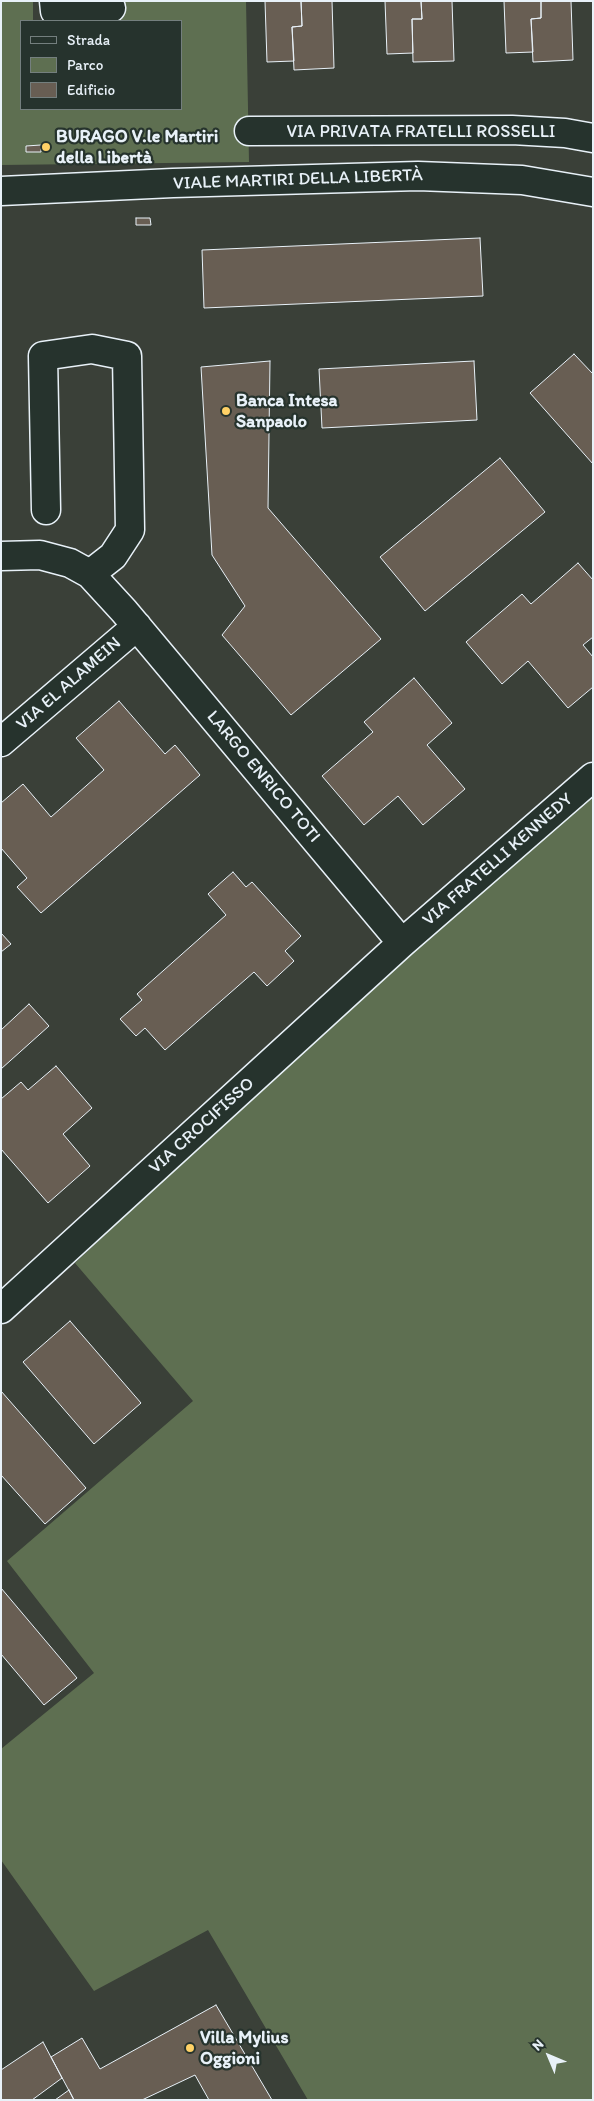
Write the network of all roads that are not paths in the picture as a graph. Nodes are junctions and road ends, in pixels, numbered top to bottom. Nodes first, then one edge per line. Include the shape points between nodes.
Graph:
1 (54, 1) edge
2 (111, 8) dead end
3 (249, 131) dead end
4 (593, 138) edge
5 (1, 190) edge
6 (593, 192) edge
7 (46, 510) dead end
8 (1, 556) edge
9 (90, 574) junction
10 (131, 619) junction
11 (1, 742) edge
12 (593, 777) edge
13 (402, 943) junction
14 (1, 1309) edge

1 - 2 street via 55,11
3 - 4 street, VIA PRIVATA FRATELLI ROSSELLI via 512,130
5 - 6 street, VIALE MARTIRI DELLA LIBERTÀ via 428,176 522,180
7 - 9 street via 43,356 92,349 127,356 130,530 113,556
8 - 9 street, LARGO ENRICO TOTI via 40,556 70,563
9 - 10 street, LARGO ENRICO TOTI
10 - 11 street, VIA EL ALAMEIN
10 - 13 street, LARGO ENRICO TOTI
12 - 13 street, VIA FRATELLI KENNEDY
13 - 14 street, VIA CROCIFISSO

